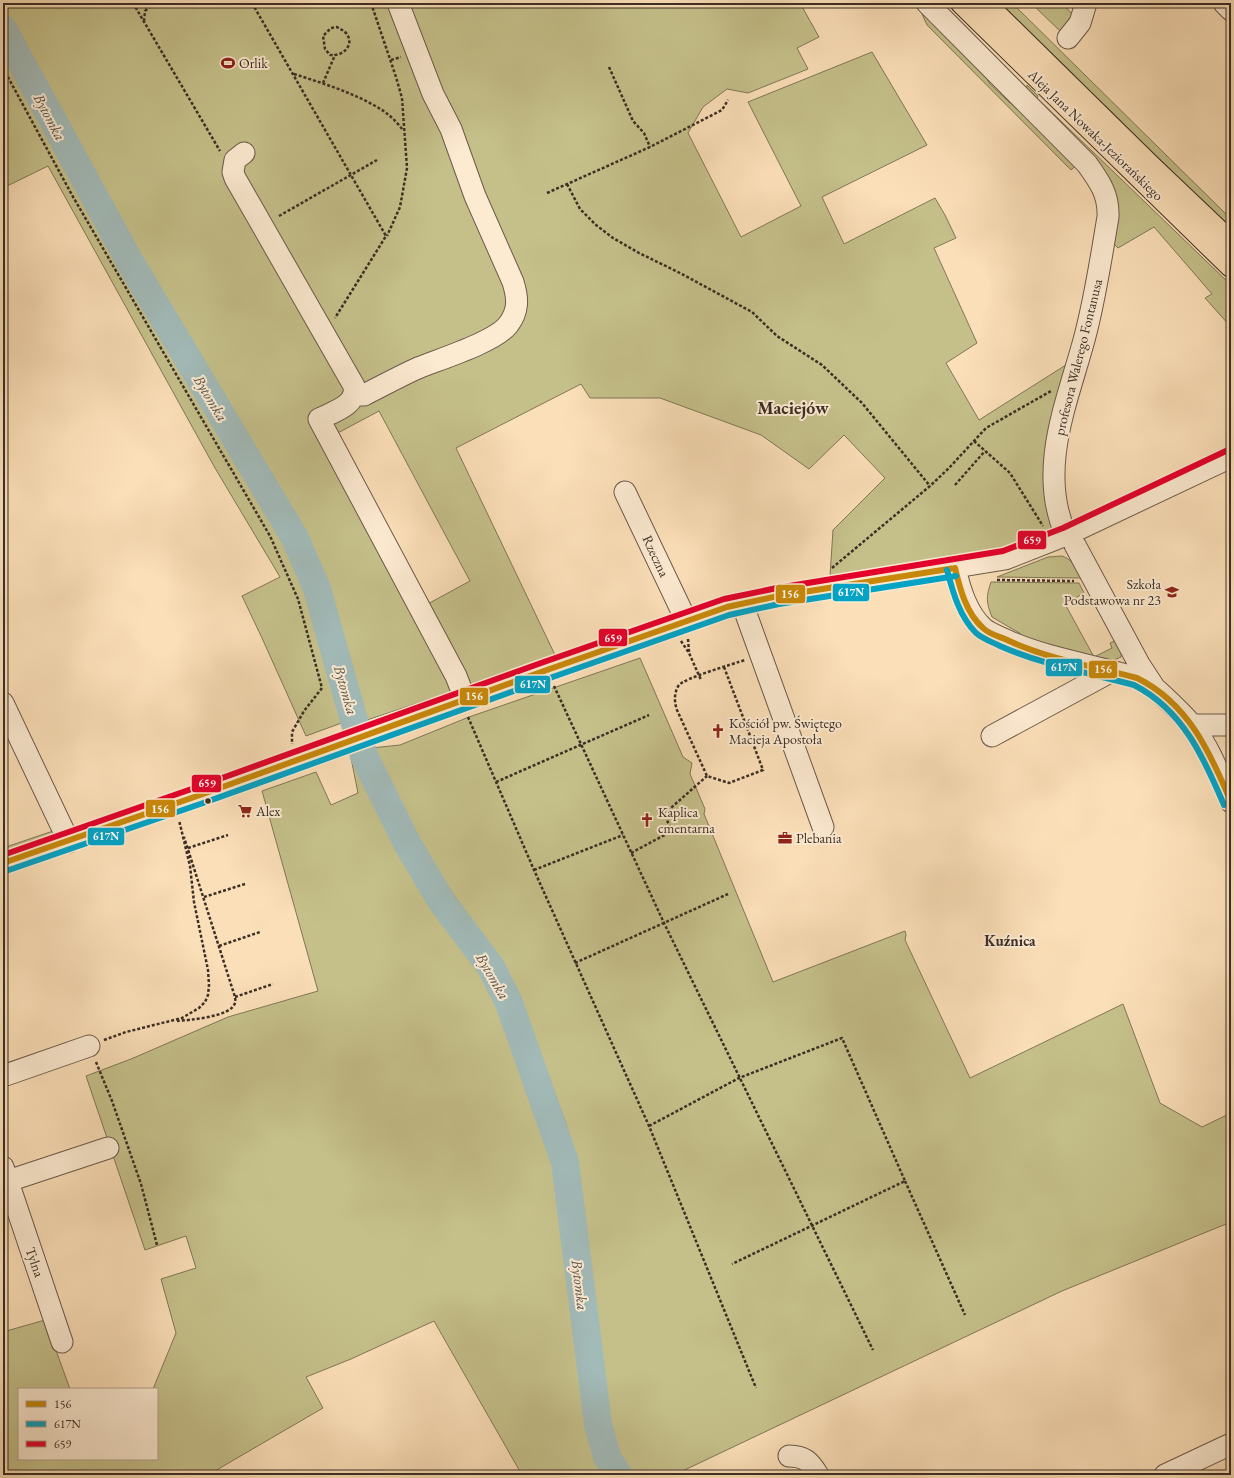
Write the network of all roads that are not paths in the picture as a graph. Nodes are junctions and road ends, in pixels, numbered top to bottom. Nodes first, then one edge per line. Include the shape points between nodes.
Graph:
1 (398, 3) edge
2 (928, 3) edge
3 (962, 3) edge
4 (984, 3) edge
5 (1086, 3) edge
6 (1224, 3) edge
7 (1231, 10) edge
8 (1068, 38) dead end
9 (244, 153) dead end
10 (1231, 243) edge
11 (1231, 266) edge
12 (354, 395) junction
13 (1231, 457) edge
14 (625, 492) dead end
15 (1070, 540) junction
16 (955, 568) junction
17 (742, 603) junction
18 (684, 632) junction
19 (1112, 671) junction
20 (1157, 690) junction
21 (465, 699) junction
22 (3, 703) edge
23 (1191, 725) junction
24 (1231, 726) edge
25 (992, 736) dead end
26 (1208, 750) junction
27 (1231, 802) edge
28 (823, 827) dead end
29 (69, 842) junction
30 (3, 863) edge
31 (89, 1046) road end
32 (3, 1076) edge
33 (108, 1148) dead end
34 (6, 1174) edge
35 (62, 1342) dead end
36 (1231, 1444) edge
37 (789, 1456) dead end
38 (1203, 1467) edge
39 (818, 1475) edge
40 (1165, 1475) edge

1 - 12 street via 433,94 451,129 475,196 513,282 517,293 516,312 508,326 491,338 418,368 364,395
2 - 15 street, profesora Walerego Fontanusa via 1087,164 1107,198 1108,218 1095,293 1062,416 1054,467 1055,496 1060,522
3 - 11 main road, Aleja Jana Nowaka-Jeziorańskiego
4 - 10 main road, Aleja Jana Nowaka-Jeziorańskiego
5 - 8 street via 1080,23
6 - 7 street
9 - 12 street via 235,160 233,172 354,386
12 - 21 street via 349,403 319,419 456,676
13 - 15 street
14 - 18 street, Rzeczna
15 - 16 street via 1006,559
15 - 20 street, profesora Walerego Fontanusa via 1139,664
16 - 17 street
16 - 19 street via 963,596 977,621 990,633 1029,649
17 - 18 street
17 - 28 street
18 - 21 street via 544,670
19 - 20 street via 1137,678
19 - 25 street
20 - 23 street
21 - 29 street
22 - 29 street
23 - 24 street
23 - 26 street
24 - 26 street
26 - 27 street
29 - 30 street
31 - 32 street
33 - 34 street, Tylna
34 - 35 street, Tylna
36 - 38 street
37 - 39 street via 798,1456 811,1464
38 - 40 street

